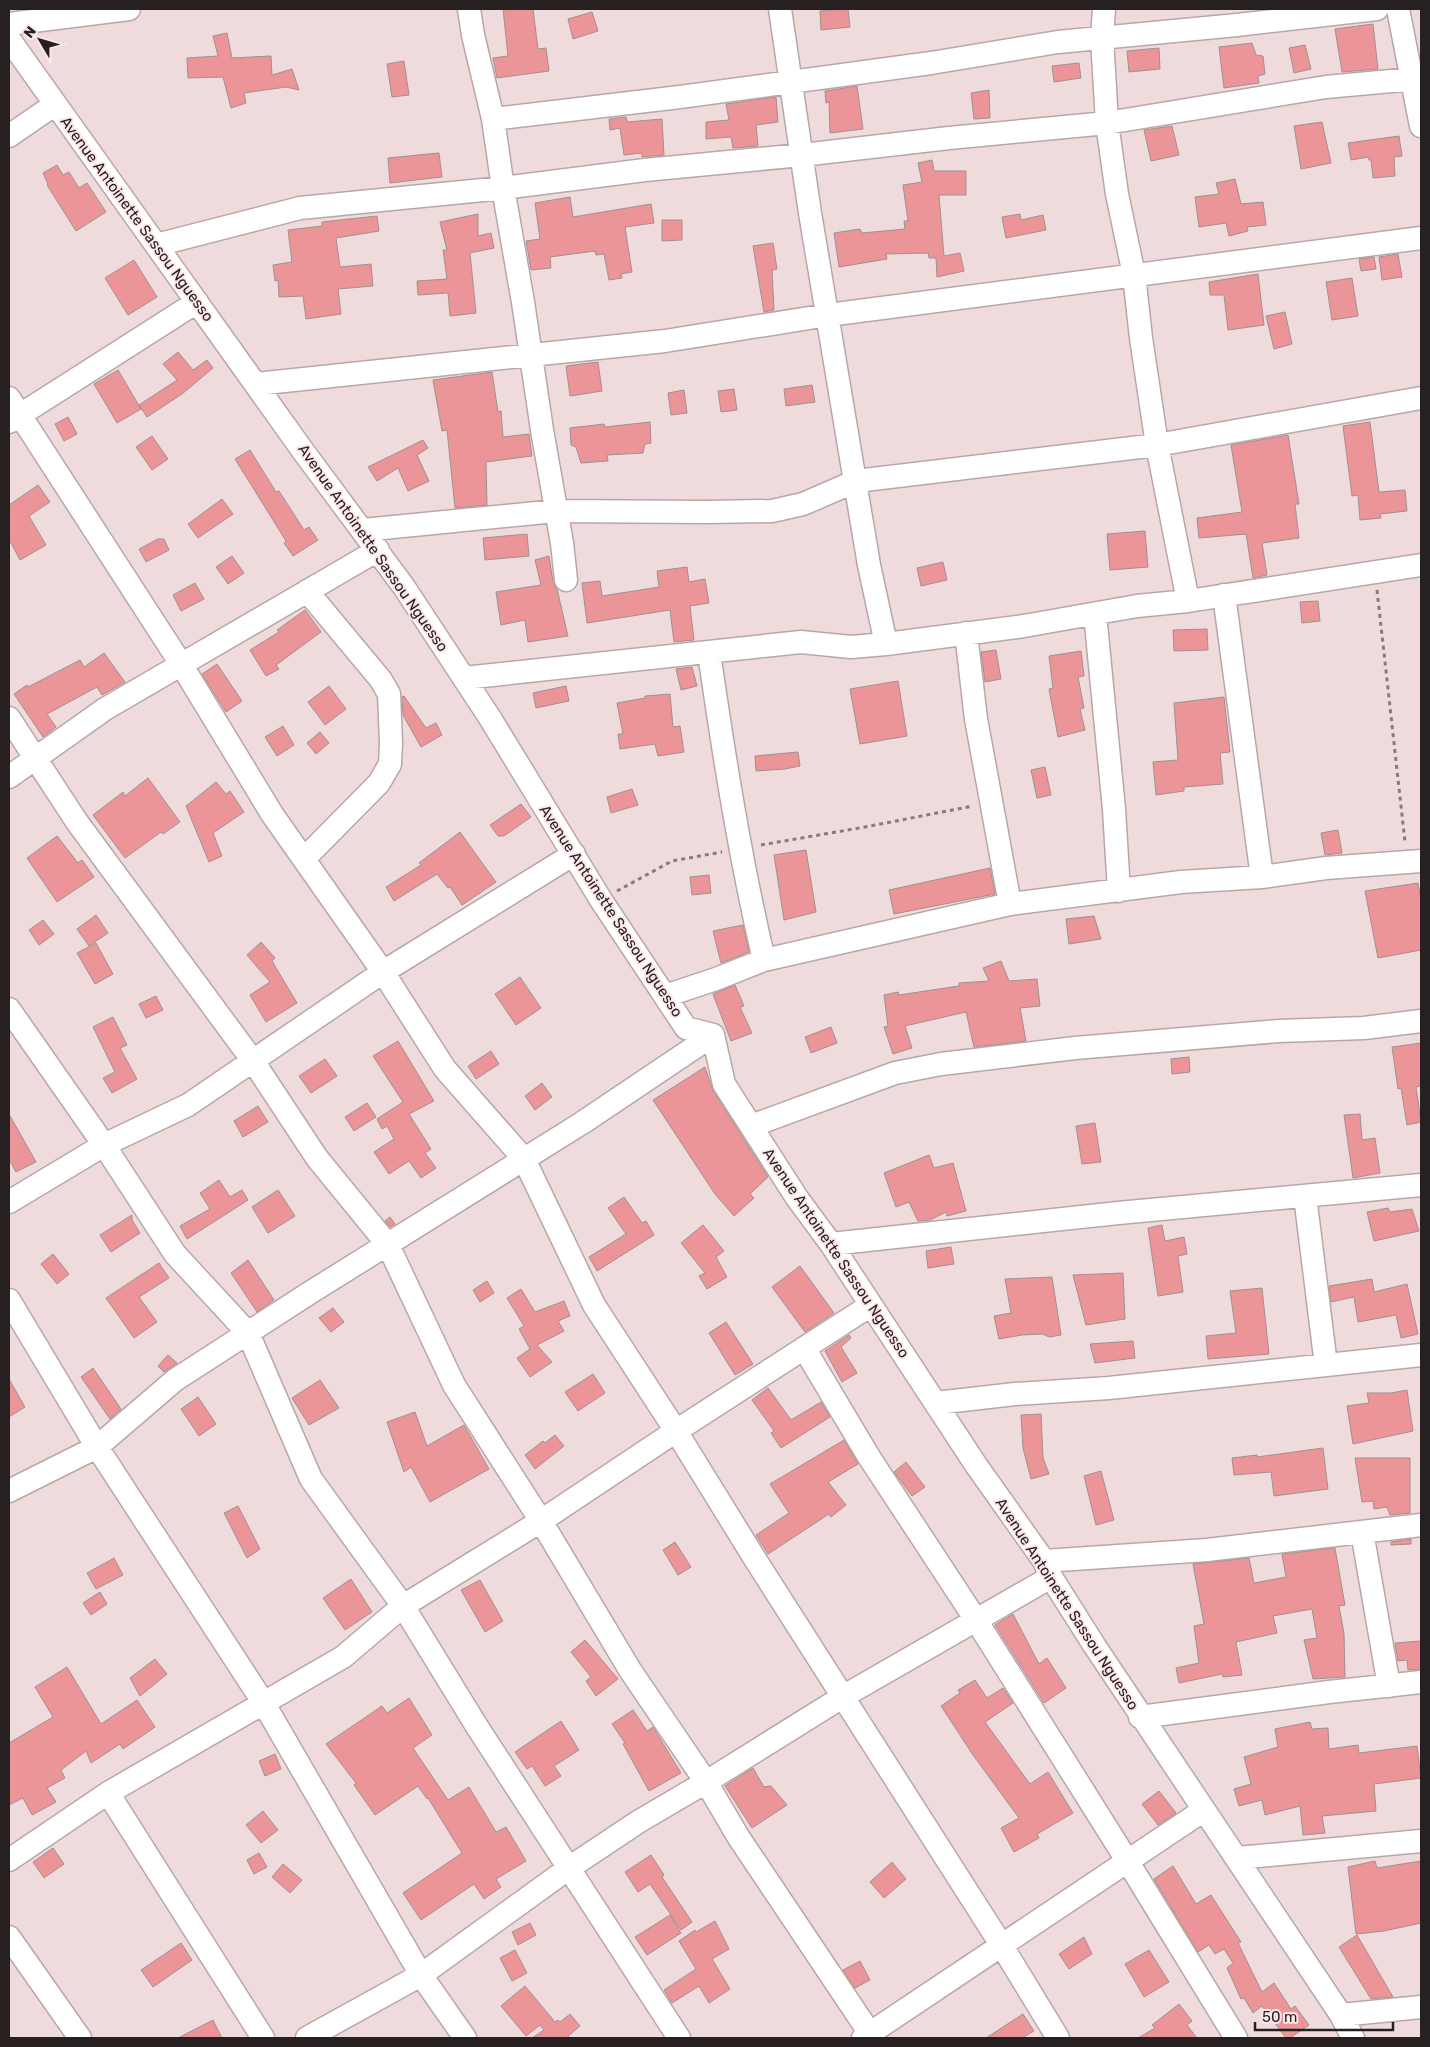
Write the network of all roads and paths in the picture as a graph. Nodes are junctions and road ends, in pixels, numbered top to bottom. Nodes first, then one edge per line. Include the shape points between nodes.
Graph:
1 (129, 9) edge
2 (469, 9) edge
3 (780, 9) edge
4 (1104, 9) edge
5 (1377, 9) edge
6 (1398, 9) edge
7 (9, 24) edge
8 (1102, 38) junction
9 (9, 39) edge
10 (1413, 79) junction
11 (791, 81) junction
12 (54, 105) junction
13 (493, 119) junction
14 (1107, 123) junction
15 (1421, 126) edge
16 (9, 136) edge
17 (802, 155) junction
18 (503, 188) junction
19 (1421, 238) edge
20 (156, 246) junction
21 (1134, 275) junction
22 (197, 302) junction
23 (828, 315) junction
24 (532, 356) junction
25 (256, 384) junction
26 (1421, 398) edge
27 (12, 412) edge
28 (1157, 445) junction
29 (856, 480) junction
30 (556, 511) junction
31 (363, 530) junction
32 (378, 550) junction
33 (1421, 565) edge
34 (1375, 573) junction
35 (566, 580) dead end
36 (307, 591) junction
37 (1224, 595) junction
38 (1188, 600) junction
39 (1095, 614) junction
40 (966, 633) junction
41 (886, 644) junction
42 (709, 653) junction
43 (180, 664) junction
44 (464, 678) junction
45 (9, 718) edge
46 (36, 759) junction
47 (9, 777) edge
48 (991, 802) junction
49 (740, 849) junction
50 (574, 854) junction
51 (304, 859) junction
52 (1414, 862) edge
53 (1262, 877) junction
54 (1119, 891) junction
55 (601, 900) junction
56 (1010, 904) junction
57 (764, 960) junction
58 (383, 972) junction
59 (665, 996) junction
60 (9, 1009) edge
61 (1421, 1021) edge
62 (713, 1035) junction
63 (254, 1061) junction
64 (751, 1126) junction
65 (104, 1145) junction
66 (524, 1159) junction
67 (1421, 1185) edge
68 (1305, 1196) junction
69 (9, 1202) edge
70 (831, 1244) junction
71 (388, 1245) junction
72 (9, 1300) edge
73 (871, 1305) junction
74 (248, 1333) junction
75 (804, 1348) junction
76 (1421, 1355) edge
77 (1326, 1365) junction
78 (936, 1403) junction
79 (676, 1431) junction
80 (97, 1447) junction
81 (9, 1492) edge
82 (541, 1522) junction
83 (1421, 1525) edge
84 (1362, 1532) junction
85 (1047, 1569) junction
86 (403, 1606) junction
87 (976, 1620) junction
88 (1421, 1682) edge
89 (1389, 1686) junction
90 (844, 1696) junction
91 (263, 1702) junction
92 (1140, 1716) junction
93 (706, 1782) junction
94 (108, 1793) junction
95 (1204, 1810) junction
96 (1421, 1841) edge
97 (1237, 1858) junction
98 (9, 1860) edge
99 (1128, 1862) junction
100 (569, 1868) junction
101 (9, 1937) edge
102 (1002, 1946) junction
103 (421, 1976) junction
104 (1421, 2007) edge
105 (1341, 2015) junction
106 (869, 2037) edge
107 (80, 2038) edge
108 (263, 2038) edge
109 (308, 2038) edge
110 (465, 2038) edge
111 (679, 2038) edge
112 (1058, 2038) edge
113 (1236, 2038) edge
114 (1353, 2038) edge

1 - 7 street
2 - 13 street
3 - 11 street
4 - 8 street
5 - 8 street
6 - 10 street
8 - 11 street
8 - 14 street
9 - 12 street, Avenue Antoinette Sassou Nguesso
10 - 14 street via 1326,87
10 - 15 street
11 - 13 street
11 - 17 street
12 - 16 street
12 - 20 street, Avenue Antoinette Sassou Nguesso
13 - 18 street
14 - 17 street
14 - 21 street via 1117,194
17 - 18 street
17 - 23 street
18 - 20 street via 300,208
18 - 24 street
19 - 21 street
20 - 22 street, Avenue Antoinette Sassou Nguesso
21 - 23 street
21 - 28 street
22 - 25 street, Avenue Antoinette Sassou Nguesso
22 - 27 street
23 - 24 street via 665,341
23 - 29 street
24 - 25 street
24 - 30 street
25 - 31 street, Avenue Antoinette Sassou Nguesso
26 - 28 street
27 - 43 street
28 - 29 street
28 - 38 street
29 - 30 street via 803,504 772,511
29 - 41 street
30 - 31 street
30 - 35 street
31 - 32 street, Avenue Antoinette Sassou Nguesso
32 - 36 street
32 - 44 street, Avenue Antoinette Sassou Nguesso
33 - 34 street
34 - 37 street
34 - 52 path
36 - 43 street
36 - 51 street via 389,694 391,743 390,764 379,783
37 - 38 street
37 - 53 street
38 - 39 street
39 - 40 street
39 - 54 street
40 - 41 street
40 - 48 street via 976,719
41 - 42 street via 851,647 801,642
42 - 44 street
42 - 49 street
43 - 46 street via 105,709
43 - 51 street via 272,814
44 - 50 street, Avenue Antoinette Sassou Nguesso
45 - 46 street
46 - 47 street
46 - 63 street via 77,822
48 - 49 path
48 - 56 street
49 - 55 path via 672,861
49 - 57 street
50 - 55 street, Avenue Antoinette Sassou Nguesso
50 - 58 street
51 - 58 street
52 - 53 street via 1326,868
53 - 54 street via 1181,882
54 - 56 street
55 - 59 street, Avenue Antoinette Sassou Nguesso
56 - 57 street
57 - 59 street
58 - 63 street
58 - 66 street via 445,1069
59 - 62 street, Avenue Antoinette Sassou Nguesso via 686,1028
60 - 65 street
61 - 64 street via 1364,1028 1279,1031 1075,1048 941,1064 895,1073
62 - 64 street, Avenue Antoinette Sassou Nguesso via 724,1084
62 - 66 street
63 - 65 street via 188,1105
63 - 71 street via 316,1158
64 - 70 street, Avenue Antoinette Sassou Nguesso
65 - 69 street
65 - 74 street via 175,1254
66 - 71 street
66 - 79 street via 594,1305
67 - 68 street
68 - 70 street
68 - 77 street
70 - 73 street, Avenue Antoinette Sassou Nguesso
71 - 74 street
71 - 82 street via 454,1385
72 - 80 street
73 - 75 street
73 - 78 street, Avenue Antoinette Sassou Nguesso
74 - 80 street via 175,1380
74 - 86 street via 311,1479
75 - 79 street
75 - 87 street via 868,1457
76 - 77 street
77 - 78 street
78 - 85 street, Avenue Antoinette Sassou Nguesso
79 - 82 street
79 - 90 street
80 - 81 street
80 - 91 street
82 - 86 street
82 - 93 street via 630,1670
83 - 84 street
84 - 85 street
84 - 89 street
85 - 87 street
85 - 92 street, Avenue Antoinette Sassou Nguesso
86 - 91 street via 343,1657
86 - 100 street
87 - 90 street
87 - 99 street
88 - 89 street
89 - 92 street
90 - 93 street
90 - 102 street
91 - 94 street
91 - 103 street
92 - 95 street, Avenue Antoinette Sassou Nguesso
93 - 100 street
93 - 106 street
94 - 98 street
94 - 108 street
95 - 97 street, Avenue Antoinette Sassou Nguesso
95 - 99 street
96 - 97 street
97 - 105 street, Avenue Antoinette Sassou Nguesso
99 - 102 street
99 - 113 street
100 - 103 street
100 - 111 street
101 - 107 street
102 - 106 street
102 - 112 street
103 - 109 street
103 - 110 street
104 - 105 street
105 - 114 street, Avenue Antoinette Sassou Nguesso

